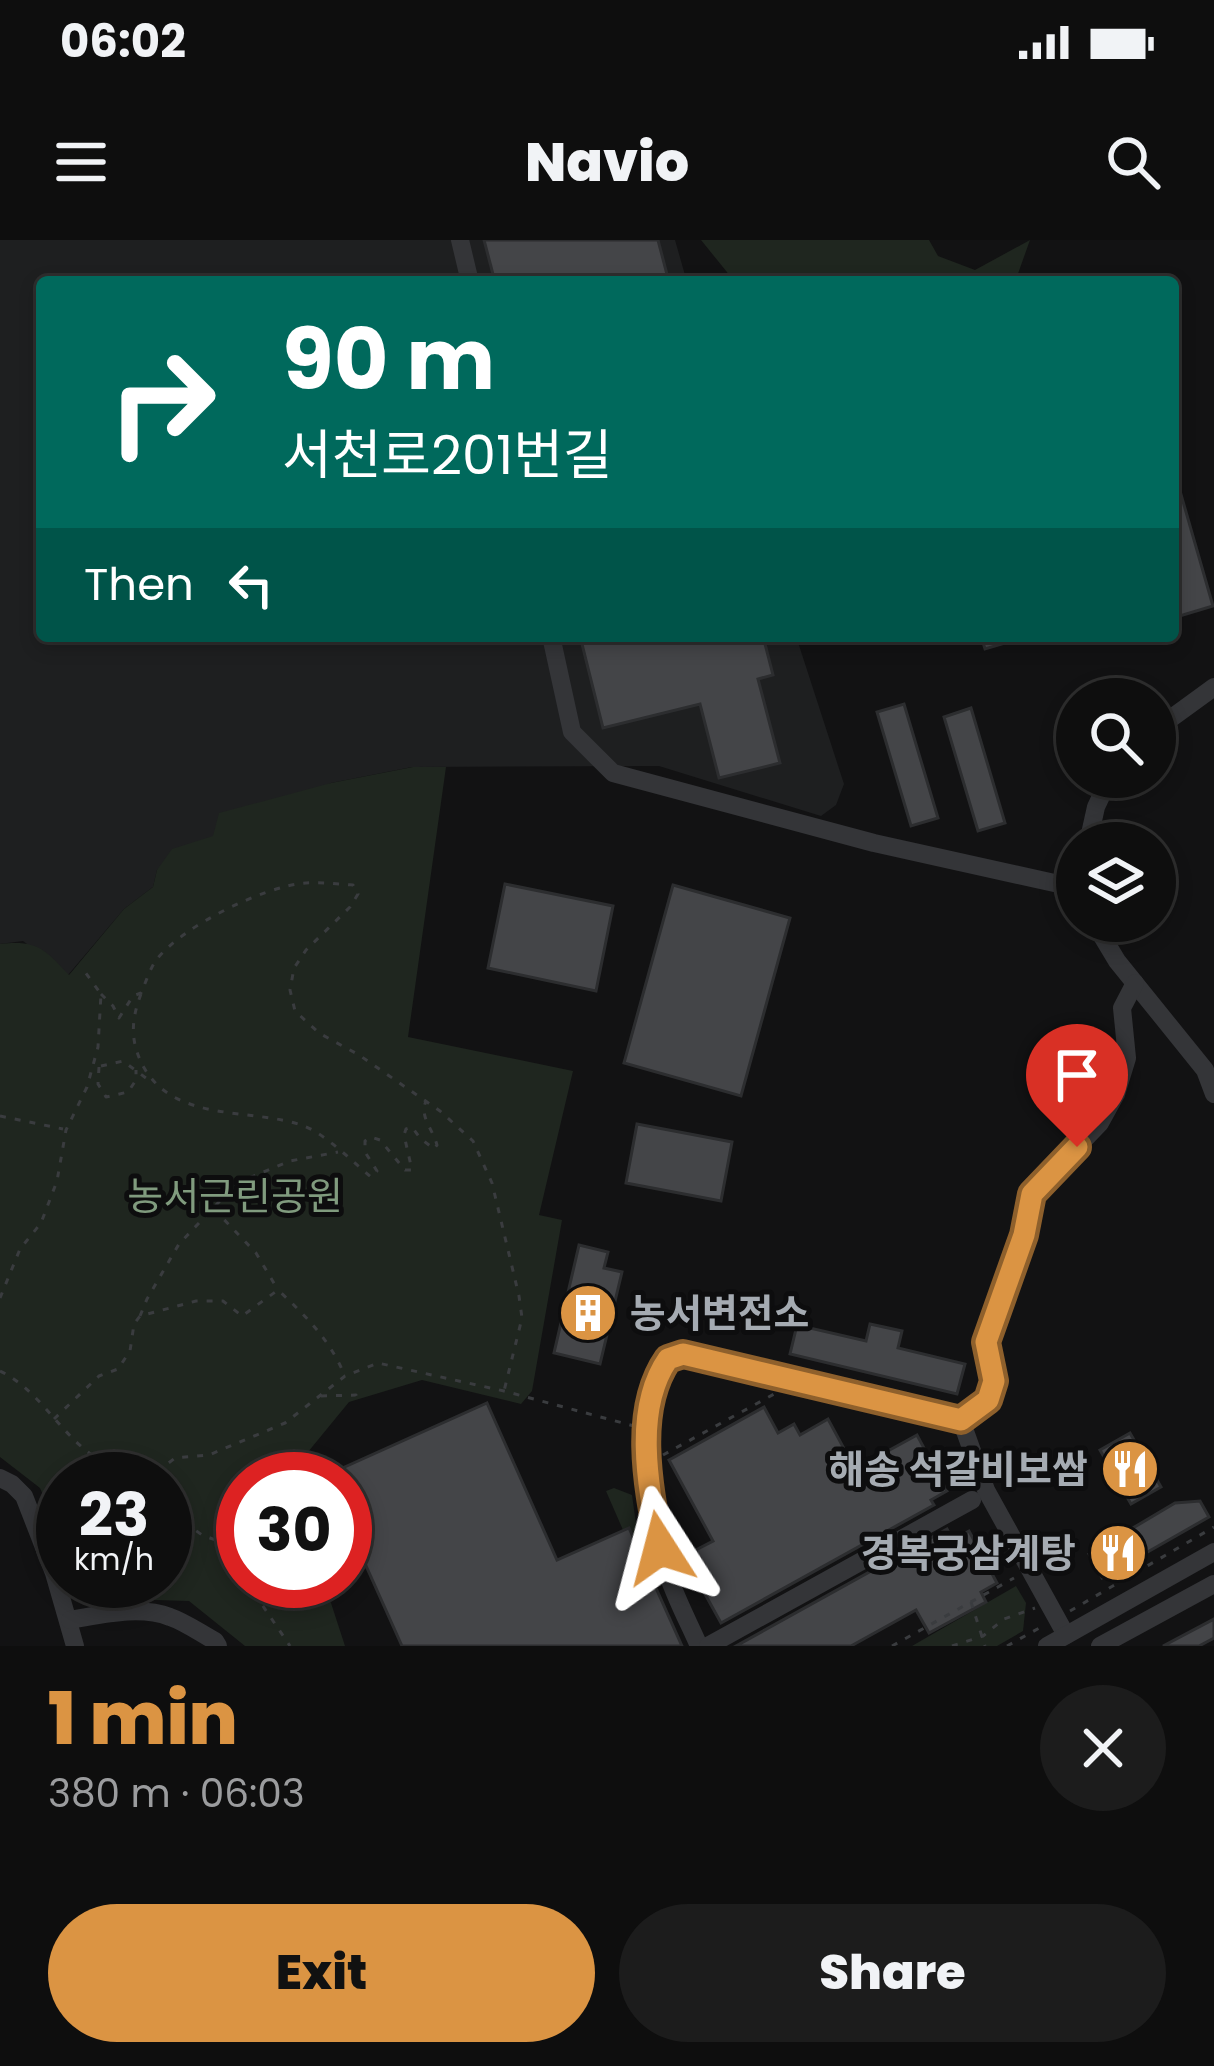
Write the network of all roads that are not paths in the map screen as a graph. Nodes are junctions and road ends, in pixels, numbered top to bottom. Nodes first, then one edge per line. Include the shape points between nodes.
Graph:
1 (460, 240) edge
2 (469, 276) edge
3 (552, 642) edge
4 (1214, 687) edge
5 (1176, 715) edge
6 (1056, 883) edge
7 (1106, 942) edge
8 (1135, 983) junction
9 (1214, 1094) edge
10 (961, 1420) junction
11 (0, 1478) edge
12 (971, 1500) dead end
13 (1214, 1552) edge
14 (1214, 1584) edge
15 (70, 1620) junction
16 (1062, 1626) junction
17 (75, 1646) edge
18 (218, 1646) edge
19 (704, 1646) edge
20 (1047, 1646) edge
21 (1100, 1646) edge

1 - 2 street
3 - 6 street via 572,732 613,772
4 - 5 street
7 - 8 street
8 - 9 street
8 - 10 street via 1123,1008 1127,1058 1116,1094 1100,1123 1032,1194 986,1342 994,1381 988,1400
10 - 16 street via 986,1490
10 - 19 street via 683,1354 668,1359 650,1406 651,1491 666,1572
11 - 15 street via 25,1496
12 - 19 street
13 - 16 street via 1107,1612
14 - 21 street
15 - 17 street
15 - 18 street via 147,1612
16 - 20 street

